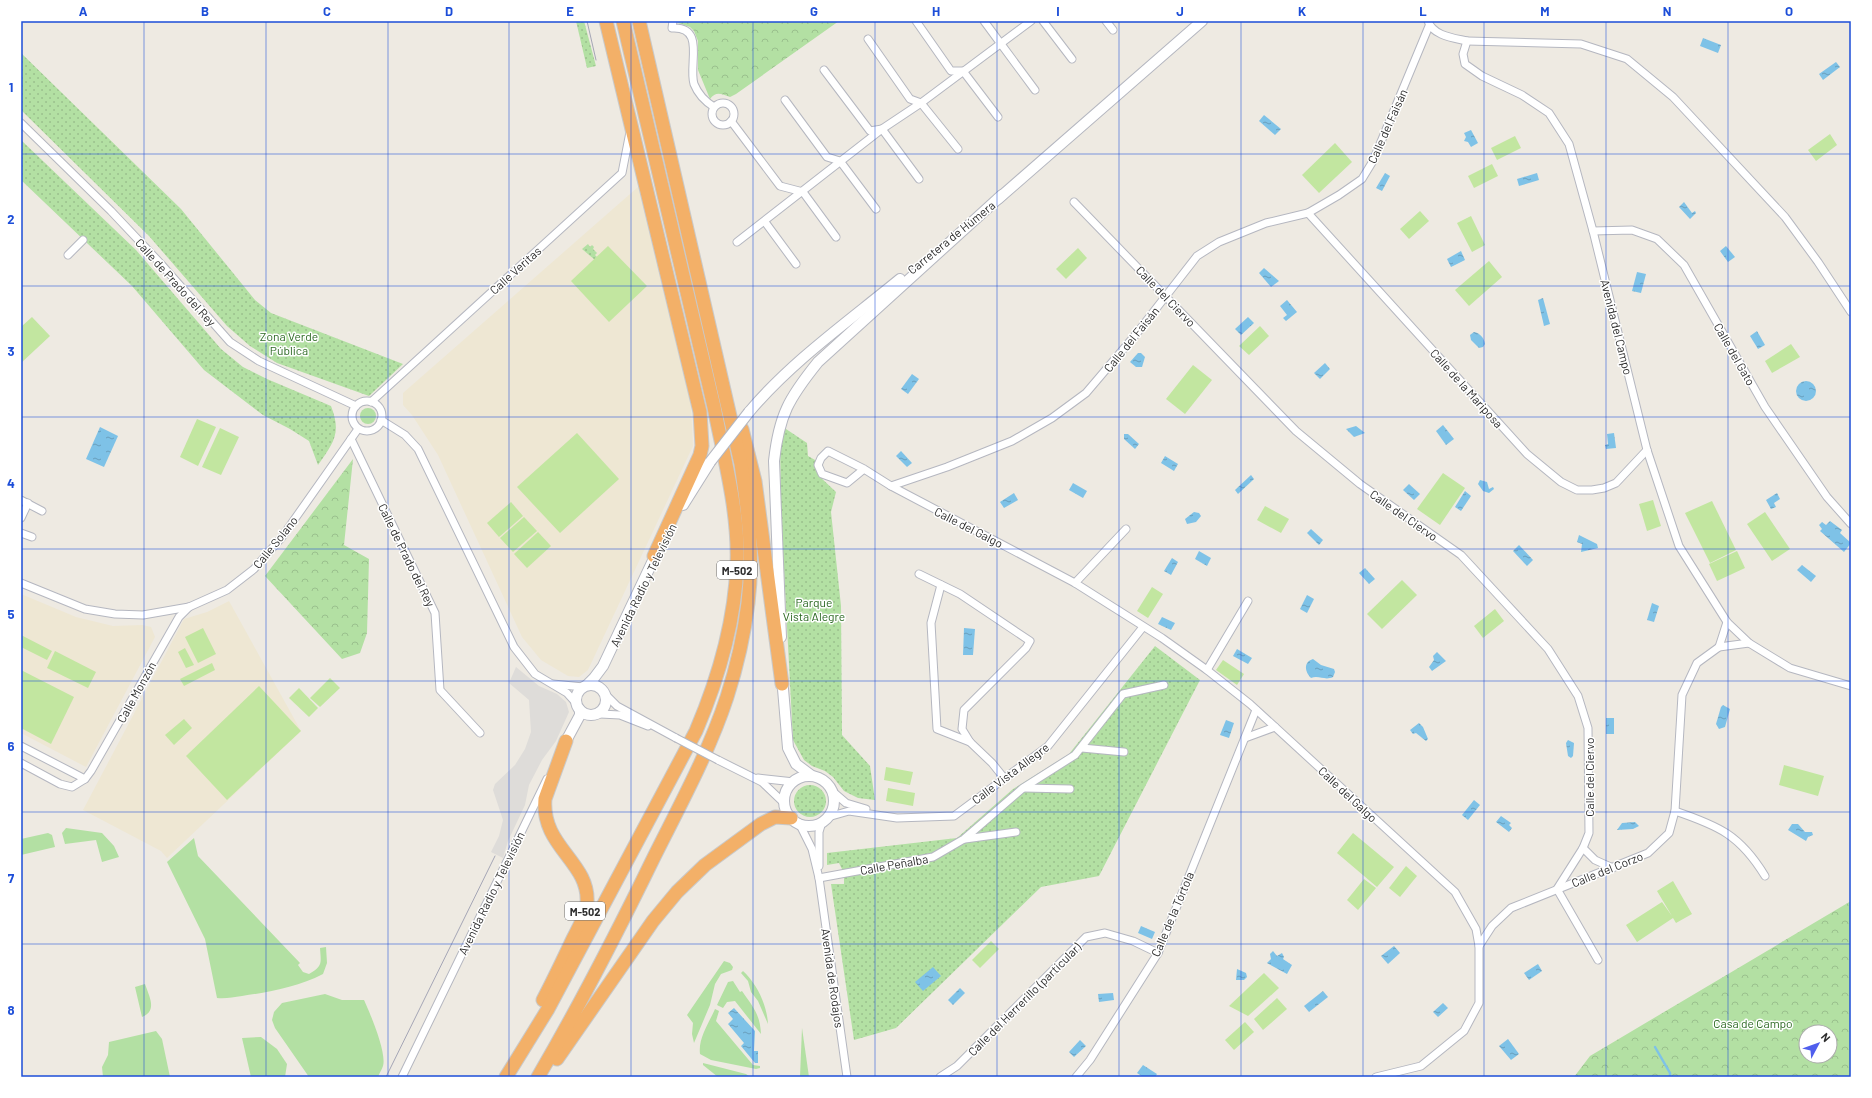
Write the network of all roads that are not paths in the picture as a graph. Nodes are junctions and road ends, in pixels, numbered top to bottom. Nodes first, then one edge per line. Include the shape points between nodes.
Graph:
1 (606, 21) edge
2 (623, 21) edge
3 (639, 21) edge
4 (916, 21) edge
5 (984, 21) edge
6 (1031, 21) edge
7 (1043, 21) edge
8 (1106, 21) edge
9 (1202, 21) edge
10 (1429, 24) edge
11 (670, 27) edge
12 (1113, 30) dead end
13 (868, 39) dead end
14 (1468, 41) junction
15 (1001, 43) junction
16 (1072, 59) dead end
17 (824, 70) dead end
18 (963, 71) junction
19 (1035, 90) dead end
20 (784, 100) dead end
21 (921, 103) junction
22 (714, 108) junction
23 (998, 117) dead end
24 (731, 121) junction
25 (21, 123) edge
26 (631, 124) junction
27 (882, 129) junction
28 (958, 149) dead end
29 (840, 161) junction
30 (919, 179) dead end
31 (802, 192) junction
32 (1002, 195) junction
33 (1074, 202) dead end
34 (876, 209) dead end
35 (1308, 213) junction
36 (765, 222) junction
37 (1593, 231) junction
38 (836, 237) dead end
39 (83, 240) dead end
40 (737, 242) dead end
41 (68, 255) dead end
42 (796, 264) dead end
43 (702, 297) junction
44 (1166, 297) junction
45 (1851, 312) edge
46 (371, 402) junction
47 (356, 406) junction
48 (382, 420) junction
49 (358, 429) junction
50 (351, 439) junction
51 (1647, 450) junction
52 (710, 462) joint
53 (864, 469) junction
54 (891, 486) junction
55 (24, 502) edge
56 (42, 511) dead end
57 (21, 518) edge
58 (1851, 524) edge
59 (1126, 529) dead end
60 (21, 533) edge
61 (32, 537) dead end
62 (654, 556) junction
63 (920, 574) dead end
64 (21, 583) edge
65 (1075, 583) junction
66 (941, 585) junction
67 (1248, 601) dead end
68 (189, 607) junction
69 (1727, 622) junction
70 (1143, 627) junction
71 (1749, 643) junction
72 (1718, 647) junction
73 (1207, 670) junction
74 (551, 684) junction
75 (782, 684) junction
76 (1164, 685) dead end
77 (585, 686) junction
78 (1851, 686) edge
79 (606, 695) junction
80 (578, 707) junction
81 (1256, 710) junction
82 (600, 714) junction
83 (1275, 727) junction
84 (480, 733) dead end
85 (676, 738) junction
86 (1245, 738) junction
87 (566, 741) junction
88 (970, 742) junction
89 (21, 746) edge
90 (1082, 748) junction
91 (1124, 752) dead end
92 (21, 763) edge
93 (812, 776) junction
94 (754, 777) junction
95 (1004, 778) junction
96 (84, 779) junction
97 (794, 782) junction
98 (1024, 788) junction
99 (1070, 789) dead end
100 (832, 791) junction
101 (785, 804) junction
102 (1675, 811) junction
103 (897, 818) junction
104 (825, 820) junction
105 (795, 821) junction
106 (1016, 832) dead end
107 (964, 839) junction
108 (1583, 848) junction
109 (1613, 868) junction
110 (1765, 876) dead end
111 (819, 878) junction
112 (1557, 889) junction
113 (1492, 926) junction
114 (1476, 929) junction
115 (1479, 946) junction
116 (1158, 952) junction
117 (1598, 960) dead end
118 (402, 1077) edge
119 (505, 1077) edge
120 (538, 1077) edge
121 (544, 1077) edge
122 (847, 1077) edge
123 (940, 1077) edge
124 (1076, 1077) edge
125 (1376, 1077) edge

1 - 26 highway
2 - 119 highway, M-502 via 726,464 734,515 737,562 735,600 713,691 696,731 552,1002
3 - 43 highway, M-502
4 - 18 street via 951,71
5 - 15 street
6 - 15 street
7 - 16 street
8 - 12 street
9 - 32 main road, Carretera de Húmera
10 - 14 street via 1445,36
10 - 35 street, Calle del Faisán via 1362,179
11 - 22 street via 680,28 690,35 694,46 694,84 703,99
13 - 21 street via 910,99
14 - 37 street, Avenida del Campo via 1463,54 1465,64 1550,113 1569,144
14 - 45 street via 1581,44 1627,59 1673,97 1785,217
15 - 18 street
15 - 19 street
17 - 27 street via 870,131
18 - 21 street
18 - 23 street
20 - 29 street via 827,157
21 - 27 street
21 - 28 street
22 - 24 street via 713,118 717,124 725,125
22 - 24 street via 720,104 730,107 734,114
24 - 31 street via 780,186
25 - 47 street, Calle de Prado del Rey via 111,211 230,342 258,361
26 - 46 street, Calle Veritas via 622,173
26 - 62 highway via 702,428 702,446 697,466
27 - 29 street
27 - 30 street
29 - 31 street
29 - 34 street
31 - 36 street
31 - 38 street
32 - 52 main road, Carretera de Húmera, bridge via 808,354 760,399
32 - 75 main road via 818,362 800,384 787,407 776,434 774,461
33 - 44 street, Calle del Ciervo
35 - 44 street, Calle del Faisán via 1266,223 1219,242 1197,256
35 - 51 street, Calle de la Mariposa via 1527,454 1562,482 1577,490 1604,488 1616,482
36 - 40 street
36 - 42 street
37 - 51 street, Avenida del Campo
37 - 58 street, Calle del Gato via 1632,230 1657,239 1684,265 1765,407 1827,497
39 - 41 street
43 - 75 highway, M-502 via 730,381 755,481
43 - 120 highway, M-502 via 739,456 748,514 751,561 740,652 727,698 684,798 616,935
44 - 54 street, Calle del Faisán via 1086,393 1052,418 1012,441
44 - 108 street, Calle del Ciervo via 1296,431 1360,484 1461,555 1548,649 1578,696 1588,728 1589,833
46 - 47 street via 363,402
46 - 48 street via 381,411
47 - 49 street via 352,421
48 - 49 street via 372,430
48 - 74 street via 405,435 418,449 514,648 535,674
49 - 50 street, Calle Solano
50 - 68 street, Calle Solano via 282,537 254,569 227,590
50 - 84 street, Calle de Prado del Rey via 435,613 440,690
51 - 69 street, Avenida del Campo via 1679,546
52 - 62 main road, Avenida Radio y Televisión
53 - 53 street, Calle del Galgo via 847,483 822,474 818,465 828,451
53 - 54 street, Calle del Galgo
54 - 65 street, Calle del Galgo
55 - 56 street
55 - 57 street
59 - 65 street
60 - 61 street
62 - 77 main road, Avenida Radio y Televisión via 603,666
63 - 66 street
64 - 68 street, Calle Solano via 85,609 114,614 143,615
65 - 70 street, Calle del Galgo
66 - 88 street via 931,623 937,729
66 - 88 street via 960,594 1030,641 964,710 962,729
67 - 73 street
68 - 96 street, Calle Monzón via 179,617
69 - 71 street, Avenida del Campo
69 - 72 street
70 - 73 street, Calle del Galgo
70 - 95 street, Calle Vista Allegre via 1048,746
71 - 72 street
71 - 78 street via 1790,668
72 - 102 street, Calle del Corzo via 1698,663 1682,695
73 - 81 street, Calle del Galgo
74 - 77 street
74 - 80 street via 567,693
75 - 93 main road via 788,748 796,764
76 - 90 street, Calle Peñalba via 1123,694
77 - 79 main road via 598,686
77 - 80 main road via 577,694
79 - 82 main road via 605,706
79 - 85 street via 617,706
80 - 82 main road via 589,716
80 - 87 main road, Avenida Radio y Televisión via 580,715
81 - 83 street, Calle del Galgo
81 - 86 street, Calle de la Tórtola
82 - 85 street via 620,715
83 - 86 street
83 - 114 street, Calle del Galgo via 1455,892
85 - 94 street, bridge
86 - 116 street, Calle de la Tórtola
87 - 118 street, Avenida Radio y Televisión
87 - 119 highway, M-502 via 544,808 551,834 581,876 587,903 582,920
88 - 95 street
89 - 96 street
90 - 91 street
90 - 98 street, Calle Peñalba
92 - 96 street via 60,784 72,787
93 - 97 main road
93 - 100 main road via 823,781
94 - 97 street
94 - 101 street via 771,789
95 - 103 street, Calle Vista Allegre via 954,816
97 - 101 main road via 786,794
98 - 99 street
98 - 107 street, Calle Peñalba
100 - 103 street, Calle Vista Allegre via 846,803
100 - 104 main road via 834,806
101 - 105 main road
102 - 109 street, Calle del Corzo via 1668,833 1648,853
102 - 110 street via 1730,834 1752,856
103 - 104 street, Calle Vista Allegre via 850,811
104 - 105 main road via 809,826
104 - 111 street, Avenida de Rodajos via 819,837
105 - 111 street, Avenida de Rodajos via 812,849
105 - 121 highway via 775,817 761,824 705,865 677,892 653,921
106 - 107 street, Calle Peñalba
107 - 111 street, Calle Peñalba via 933,856
108 - 109 street via 1595,860
108 - 112 street, Calle del Ciervo
109 - 112 street, Calle del Corzo
111 - 122 street, Avenida de Rodajos
112 - 113 street, Calle del Corzo via 1511,908
112 - 117 street
113 - 114 street
113 - 115 street, Calle del Corzo
114 - 115 street, Calle del Galgo
115 - 125 street via 1479,1003 1464,1031 1421,1066
116 - 123 street, Calle del Herrerillo (particular) via 1105,933 1086,937 957,1066
116 - 124 street, Calle de la Tórtola via 1090,1060

